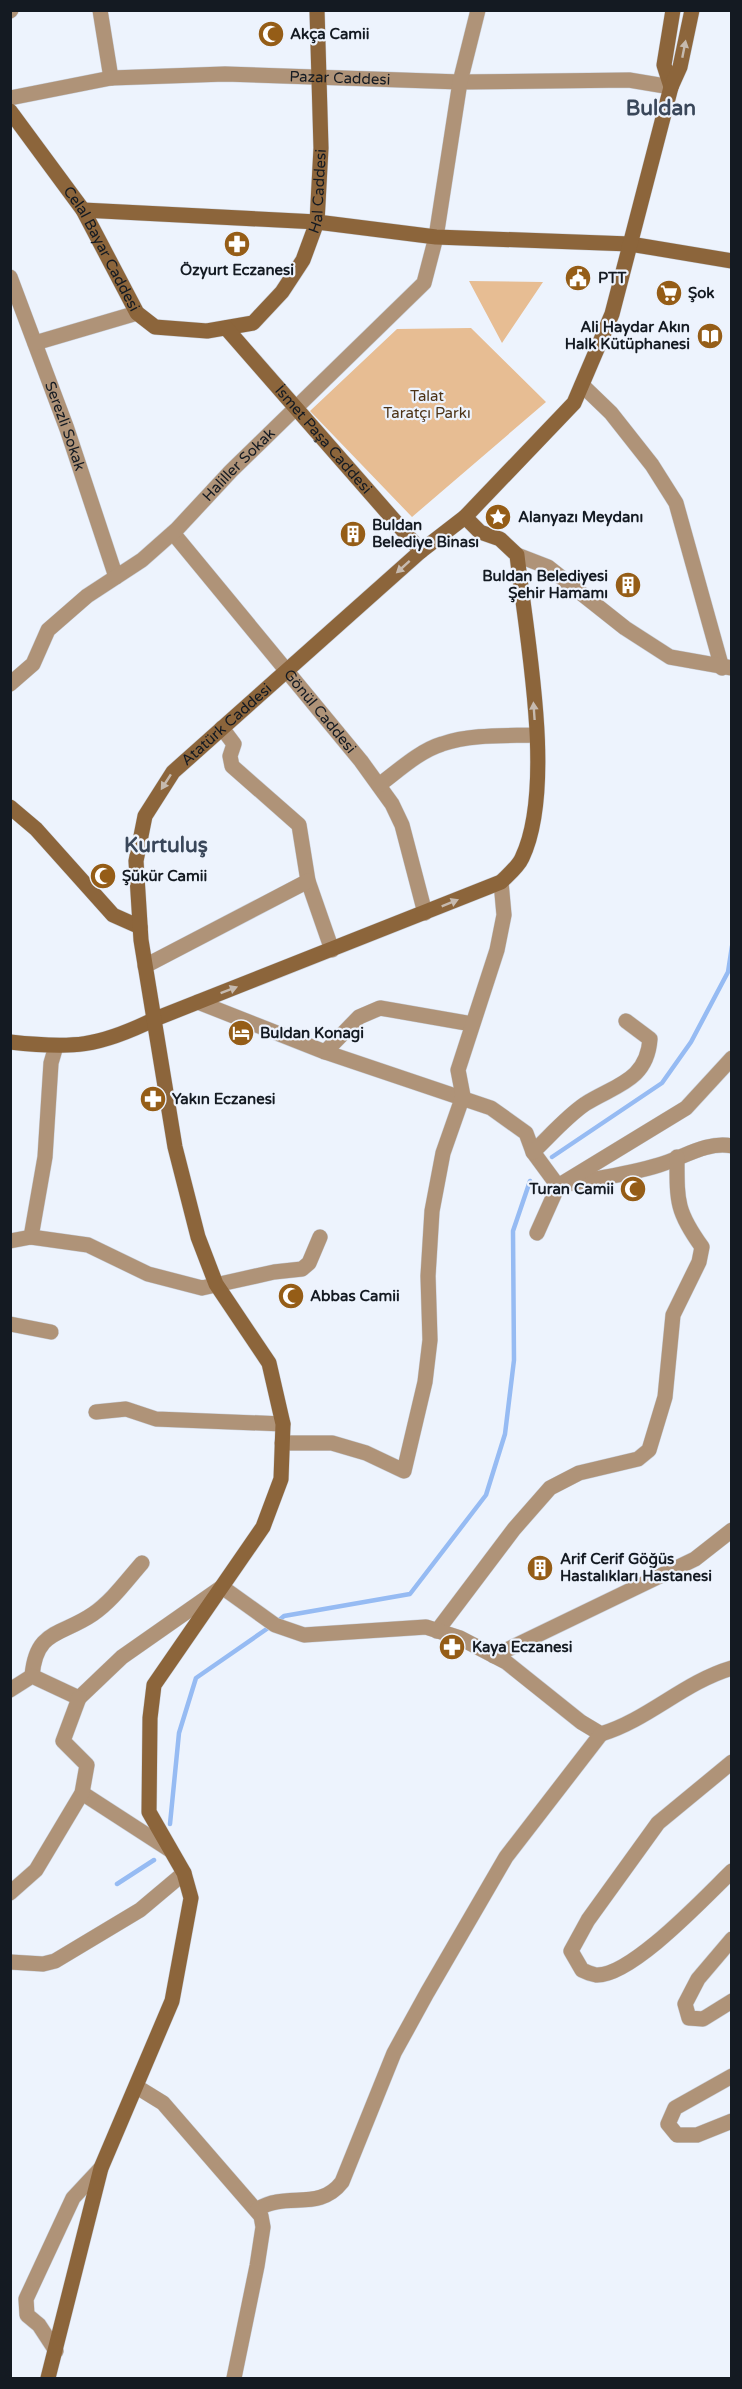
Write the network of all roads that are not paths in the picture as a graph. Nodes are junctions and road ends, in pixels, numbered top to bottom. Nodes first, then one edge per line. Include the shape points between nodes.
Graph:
1 (100, 10) edge
2 (317, 10) edge
3 (478, 10) edge
4 (673, 10) edge
5 (692, 10) edge
6 (111, 78) junction
7 (319, 79) junction
8 (460, 82) junction
9 (671, 87) junction
10 (10, 98) edge
11 (10, 111) edge
12 (83, 210) junction
13 (317, 222) junction
14 (436, 237) junction
15 (630, 244) junction
16 (732, 261) edge
17 (10, 277) edge
18 (137, 313) junction
19 (226, 328) junction
20 (35, 343) junction
21 (582, 385) junction
22 (297, 410) junction
23 (465, 517) junction
24 (173, 533) junction
25 (421, 551) junction
26 (517, 555) junction
27 (116, 577) junction
28 (727, 668) edge
29 (286, 671) junction
30 (10, 684) edge
31 (222, 728) junction
32 (536, 735) junction
33 (379, 785) junction
34 (10, 807) edge
35 (308, 881) junction
36 (501, 882) junction
37 (425, 913) junction
38 (140, 927) junction
39 (332, 950) junction
40 (146, 966) junction
41 (198, 1002) junction
42 (154, 1014) junction
43 (626, 1021) dead end
44 (472, 1024) junction
45 (10, 1042) edge
46 (56, 1046) junction
47 (325, 1052) junction
48 (732, 1058) edge
49 (463, 1096) junction
50 (732, 1146) edge
51 (533, 1152) junction
52 (676, 1158) junction
53 (558, 1186) junction
54 (537, 1233) dead end
55 (320, 1237) dead end
56 (31, 1238) junction
57 (10, 1241) edge
58 (216, 1284) junction
59 (10, 1324) edge
60 (51, 1332) dead end
61 (96, 1412) dead end
62 (283, 1425) junction
63 (282, 1443) junction
64 (732, 1530) edge
65 (142, 1563) dead end
66 (222, 1587) junction
67 (437, 1631) junction
68 (494, 1656) junction
69 (732, 1668) edge
70 (32, 1676) junction
71 (10, 1690) edge
72 (79, 1698) junction
73 (601, 1734) junction
74 (732, 1762) edge
75 (82, 1793) junction
76 (170, 1850) junction
77 (732, 1871) edge
78 (184, 1874) junction
79 (10, 1893) edge
80 (732, 1939) edge
81 (10, 1962) edge
82 (732, 2001) edge
83 (732, 2076) edge
84 (137, 2087) junction
85 (732, 2121) edge
86 (101, 2168) junction
87 (258, 2209) junction
88 (56, 2351) junction
89 (48, 2379) edge
90 (234, 2379) edge

1 - 6 street
2 - 7 street, Hal Caddesi
3 - 8 street, Haliller Sokak
4 - 9 street via 664,65
9 -> 5 street, Atatürk Caddesi via 680,67
6 - 7 street, Pazar Caddesi via 225,74
6 - 10 street, Pazar Caddesi
7 - 8 street, Pazar Caddesi
7 - 13 street, Hal Caddesi
8 - 9 street, Pazar Caddesi via 629,80
8 - 14 street, Haliller Sokak
9 - 15 street, Atatürk Caddesi
11 - 12 street, Celal Bayar Caddesi
12 - 13 street
12 - 18 street, Celal Bayar Caddesi
13 - 14 street
13 - 19 street, Hal Caddesi via 303,260 282,292 253,323
14 - 15 street
14 - 22 street, Haliller Sokak via 424,283
15 - 16 street
15 - 21 street, Atatürk Caddesi via 612,314
17 - 20 street, Serezli Sokak
18 - 19 street, Celal Bayar Caddesi via 155,327 207,331
18 - 20 street
19 - 22 street, İsmet Paşa Caddesi
20 - 27 street, Serezli Sokak
21 - 23 street, Atatürk Caddesi via 574,403
21 - 28 street via 611,413 676,503
22 - 24 street, Haliller Sokak via 231,471
22 - 25 street, İsmet Paşa Caddesi
23 - 25 street, Atatürk Caddesi
23 - 26 street via 480,532 500,539
24 - 27 street, Haliller Sokak
24 - 29 street, Gönül Caddesi
25 -> 29 street, Atatürk Caddesi
26 - 28 street via 548,567 625,628 670,657
32 -> 26 street
27 - 30 street, Haliller Sokak via 48,630 33,664
29 - 31 street, Atatürk Caddesi
29 - 33 street, Gönül Caddesi
31 - 35 street via 234,744 232,766 299,825
31 -> 38 street, Atatürk Caddesi via 173,772 145,816 136,861
32 - 33 street via 472,736 440,744
32 - 36 street via 539,783 533,822 522,860
33 - 37 street, Gönül Caddesi via 402,825
34 - 38 street via 36,829 113,915
35 - 39 street
35 - 40 street
37 -> 36 street
36 - 44 street via 504,915 497,950
37 - 39 street
38 - 40 street, Atatürk Caddesi
41 -> 39 street
40 - 42 street, Atatürk Caddesi
41 - 42 street
41 - 47 street
42 - 46 street via 124,1035 92,1045
42 - 58 street, Atatürk Caddesi via 175,1147 198,1237
43 - 51 street via 650,1039 649,1057 628,1081 584,1105
44 - 47 street via 380,1008 359,1017
44 - 49 street via 458,1070
45 - 46 street
46 - 56 street via 51,1063 45,1157
47 - 49 street
48 - 53 street via 686,1108
49 - 51 street via 491,1108 526,1133
49 - 63 street via 443,1153 432,1211 430,1340 425,1382 404,1471 366,1453 332,1443
50 - 52 street via 693,1151
51 - 53 street
52 - 53 street via 660,1165
52 - 67 street via 677,1202 684,1222 702,1247 699,1262 673,1315 665,1397 649,1450 638,1459 579,1473 550,1488
53 - 54 street
55 - 58 street via 309,1263 302,1269
56 - 57 street
56 - 58 street via 88,1245 148,1274 181,1283 202,1288
58 - 62 street, Atatürk Caddesi via 269,1363
59 - 60 street
61 - 62 street via 126,1409 156,1419
62 - 63 street, Atatürk Caddesi
63 - 66 street, Atatürk Caddesi via 281,1479 263,1527
64 - 68 street via 695,1559
65 - 70 street via 92,1615 38,1647
66 - 67 street via 275,1625 304,1635 426,1627
66 - 72 street via 122,1657
66 - 76 street, Atatürk Caddesi via 154,1685 149,1812
67 - 68 street
68 - 73 street
69 - 73 street via 712,1674 619,1728
70 - 71 street
70 - 72 street
72 - 75 street via 63,1741 87,1765
73 - 87 street via 506,1857 426,1993 394,2053 342,2182 334,2193 323,2198 277,2202
74 - 77 street via 658,1823 644,1842 588,1920 572,1951 582,1970 596,1975 625,1966
75 - 76 street
75 - 79 street via 36,1870
76 - 78 street, Atatürk Caddesi
78 - 81 street via 140,1910 55,1961
78 - 84 street via 190,1898 172,2001
80 - 82 street via 698,1979 685,2004 688,2018 703,2019
83 - 85 street via 675,2108 668,2124 677,2135 698,2135
84 - 86 street
84 - 87 street via 163,2103
86 - 88 street
86 - 88 street via 73,2198 26,2299 27,2315 39,2325
87 - 90 street via 263,2227
88 - 89 street

